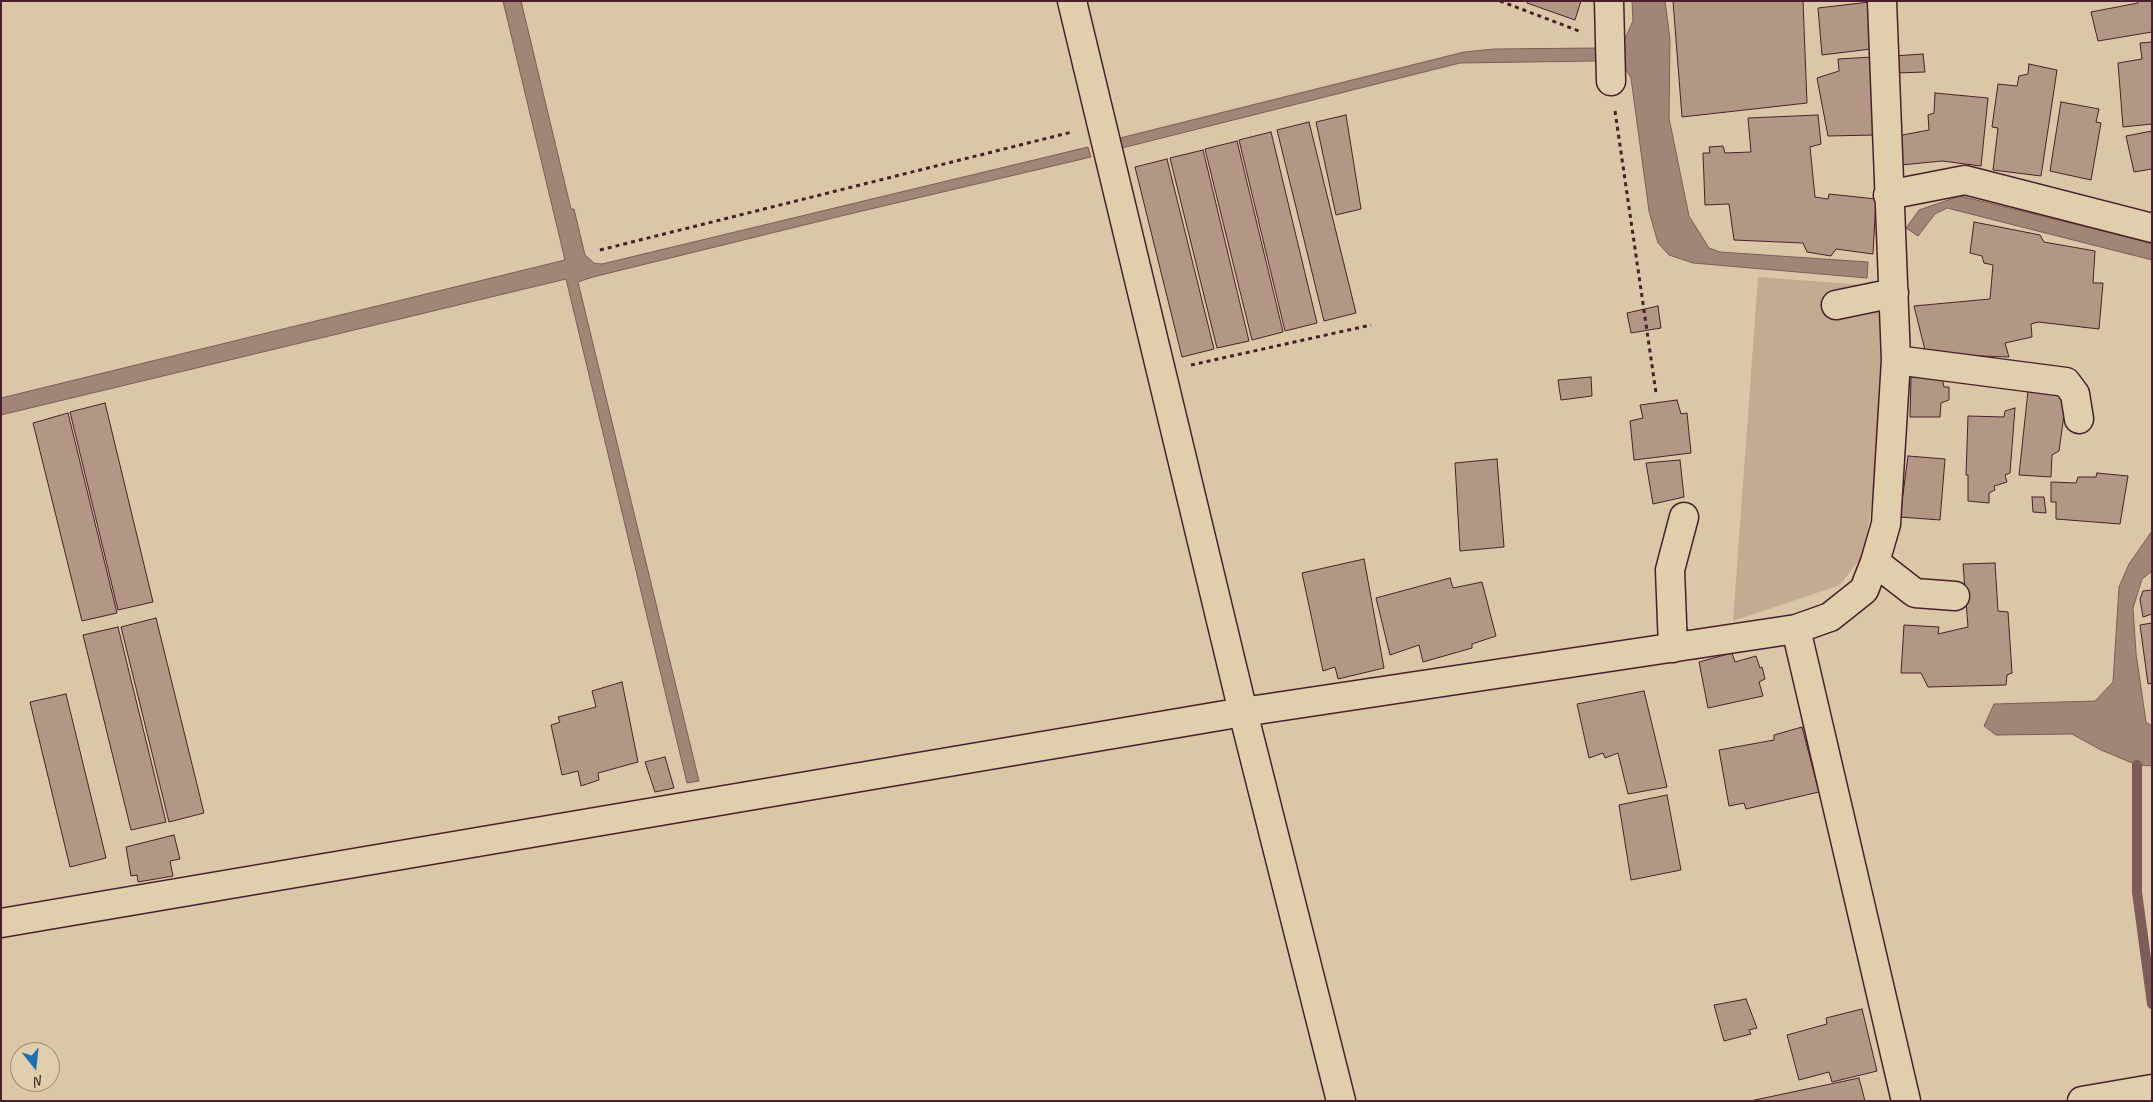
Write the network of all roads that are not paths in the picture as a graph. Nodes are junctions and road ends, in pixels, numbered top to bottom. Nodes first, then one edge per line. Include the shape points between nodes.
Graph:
1 (1072, 1) edge
2 (1609, 1) edge
3 (1882, 1) edge
4 (1611, 80) road end
5 (1888, 195) junction
6 (2152, 228) edge
7 (1894, 293) junction
8 (1836, 305) dead end
9 (1896, 360) junction
10 (2079, 419) dead end
11 (1684, 517) dead end
12 (1875, 562) junction
13 (1955, 596) dead end
14 (1796, 629) junction
15 (1673, 648) junction
16 (1243, 712) junction
17 (1, 923) edge
18 (2152, 1089) edge
19 (1341, 1101) edge
20 (1906, 1101) edge
21 (2082, 1101) edge

1 - 16 street
2 - 4 street
3 - 5 street
5 - 6 street via 1966,180
5 - 7 street
7 - 8 street
7 - 9 street
9 - 10 street via 2066,382 2075,394
9 - 12 street via 1886,524
11 - 15 street via 1670,570
12 - 13 street via 1915,592
12 - 14 street via 1864,590 1830,617
14 - 15 street
14 - 20 street
15 - 16 street
16 - 17 street
16 - 19 street
18 - 21 street

